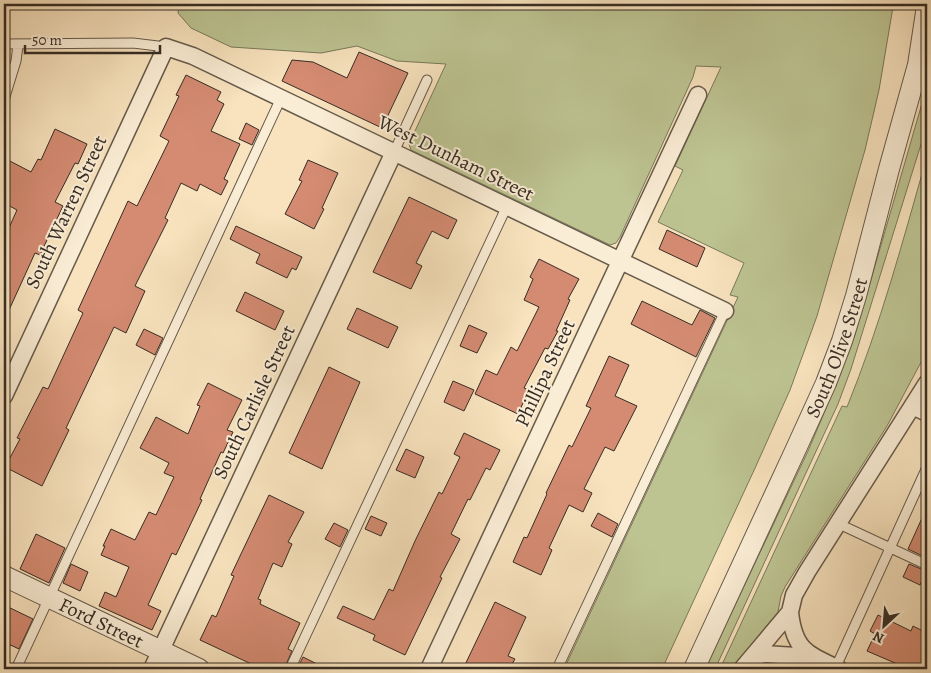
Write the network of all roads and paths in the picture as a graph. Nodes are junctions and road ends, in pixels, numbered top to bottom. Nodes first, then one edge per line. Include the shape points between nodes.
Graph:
1 (927, 6) edge
2 (4, 44) edge
3 (18, 45) junction
4 (166, 47) junction
5 (427, 80) dead end
6 (698, 95) dead end
7 (282, 98) junction
8 (4, 100) edge
9 (394, 152) junction
10 (507, 206) junction
11 (621, 261) junction
12 (725, 311) joint
13 (927, 383) edge
14 (4, 396) edge
15 (920, 410) edge
16 (927, 467) edge
17 (839, 524) junction
18 (890, 548) junction
19 (927, 565) edge
20 (4, 576) edge
21 (49, 597) junction
22 (790, 612) junction
23 (754, 657) junction
24 (812, 657) junction
25 (156, 660) edge
26 (16, 669) edge
27 (199, 669) edge
28 (290, 669) edge
29 (429, 669) edge
30 (557, 669) edge
31 (694, 669) edge
32 (742, 669) edge
33 (836, 669) edge

1 - 31 street, South Olive Street via 918,65 842,341 795,452
2 - 3 lane
3 - 4 lane via 134,43
3 - 8 lane
4 - 7 street, West Dunham Street
4 - 14 street, South Warren Street
5 - 9 lane
6 - 11 street, Phillipa Street
7 - 9 street, West Dunham Street
7 - 21 lane
9 - 10 street, West Dunham Street
9 - 25 street, South Carlisle Street
10 - 11 street, West Dunham Street
10 - 28 lane
11 - 12 street, West Dunham Street
11 - 29 street, Phillipa Street
12 - 30 lane
13 - 15 street
15 - 17 street
16 - 18 lane
17 - 18 lane
17 - 22 street via 794,595
18 - 19 lane
18 - 33 lane
20 - 21 street, Ford Street
21 - 25 street, Ford Street
21 - 26 lane
22 - 23 street
22 - 24 street via 799,645
23 - 24 street via 764,654
23 - 32 street
24 - 33 street
25 - 27 street, Ford Street

